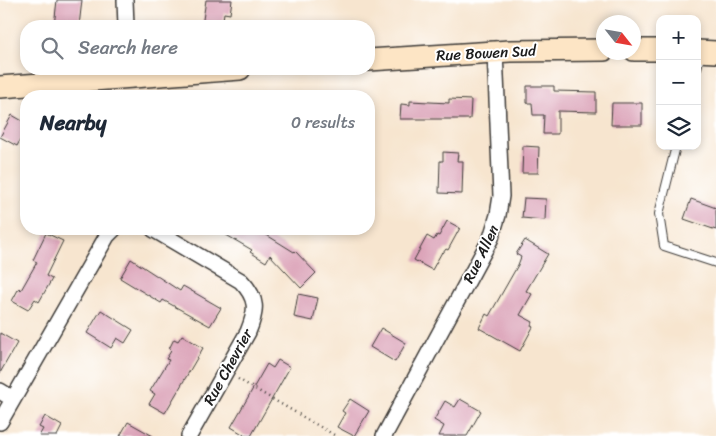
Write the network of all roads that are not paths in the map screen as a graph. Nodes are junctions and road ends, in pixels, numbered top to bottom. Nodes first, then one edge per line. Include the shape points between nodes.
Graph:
1 (125, 0) edge
2 (126, 20) edge
3 (596, 50) edge
4 (641, 50) edge
5 (656, 50) edge
6 (495, 51) junction
7 (375, 60) edge
8 (102, 75) edge
9 (0, 87) edge
10 (675, 150) edge
11 (108, 235) edge
12 (163, 235) edge
13 (716, 263) edge
14 (7, 395) edge
15 (0, 422) edge
16 (189, 436) edge
17 (384, 436) edge

1 - 2 street
3 - 6 street, Rue Bowen Sud
4 - 5 street
6 - 7 street, Rue Bowen Sud
6 - 17 street, Rue Allen via 501,196 498,215 491,238
8 - 9 street
10 - 13 lane via 658,214 664,246
11 - 14 street
12 - 16 street, Rue Chevrier via 241,281 251,291 255,304 255,316 248,332
14 - 15 street

